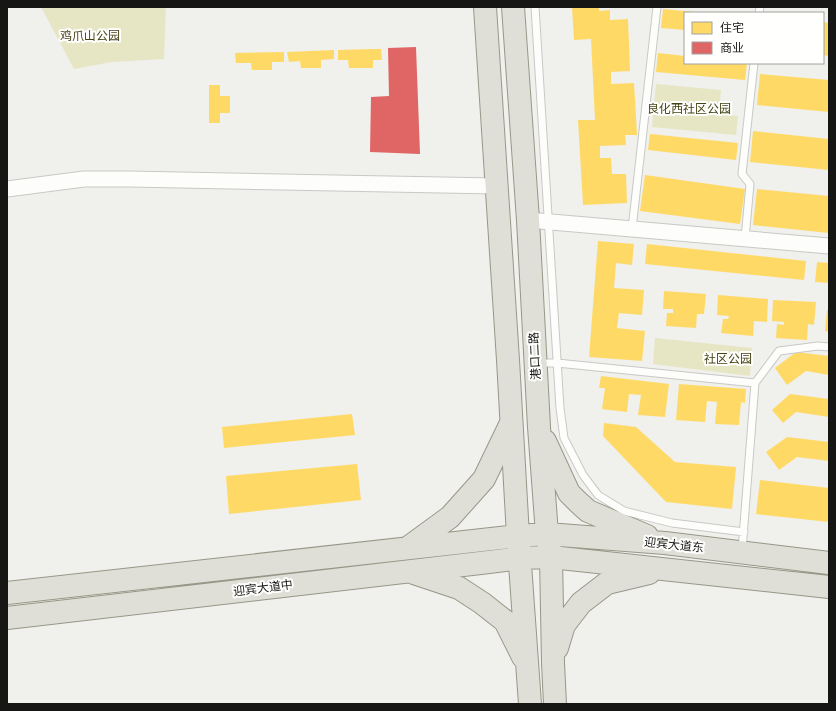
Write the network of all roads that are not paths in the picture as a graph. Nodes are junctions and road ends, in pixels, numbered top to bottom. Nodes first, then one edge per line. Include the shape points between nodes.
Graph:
1 (485, 7) edge
2 (513, 7) edge
3 (535, 7) edge
4 (657, 7) edge
5 (754, 64) edge
6 (496, 186) junction
7 (7, 189) edge
8 (538, 221) junction
9 (632, 229) junction
10 (745, 238) junction
11 (829, 246) edge
12 (829, 347) edge
13 (508, 360) junction
14 (535, 361) junction
15 (557, 363) junction
16 (754, 383) junction
17 (511, 424) junction
18 (539, 427) junction
19 (547, 534) junction
20 (518, 536) junction
21 (743, 542) junction
22 (665, 543) junction
23 (408, 548) junction
24 (551, 557) junction
25 (520, 558) junction
26 (829, 563) edge
27 (665, 569) junction
28 (410, 571) junction
29 (829, 587) edge
30 (7, 593) edge
31 (7, 618) edge
32 (553, 663) junction
33 (527, 666) junction
34 (530, 704) edge
35 (555, 704) edge

1 - 6 main road
2 - 8 main road, 港口二路
3 - 8 lane
4 - 9 lane
5 - 10 lane via 742,174 750,184
6 - 7 street via 129,178 84,179
6 - 13 main road
8 - 9 street
8 - 14 main road, 港口二路
8 - 15 lane
9 - 10 street
10 - 11 street
12 - 16 lane via 780,351
13 - 14 main road
13 - 17 main road
14 - 15 lane
14 - 18 main road, 港口二路
15 - 16 lane
15 - 21 lane via 564,438 583,475 598,494 624,511
16 - 21 lane
17 - 20 main road
17 - 23 main road via 484,479 450,518
18 - 19 main road, 港口二路
18 - 22 main road via 569,493 588,511
19 - 20 main road, 迎宾大道东
19 - 22 main road, 迎宾大道东
19 - 24 main road, 港口二路
20 - 23 main road, 迎宾大道中
20 - 25 main road
21 - 22 main road, 迎宾大道东
21 - 26 main road, 迎宾大道东
23 - 30 main road, 迎宾大道中
24 - 25 main road, 迎宾大道东
24 - 27 main road, 迎宾大道东
24 - 32 main road, 港口二路
25 - 28 main road, 迎宾大道中
25 - 33 main road
27 - 29 main road, 迎宾大道东
27 - 32 main road via 606,583 581,604 564,625
28 - 31 main road, 迎宾大道中
28 - 33 main road via 459,588 488,607 505,621
32 - 35 main road, 港口二路
33 - 34 main road

